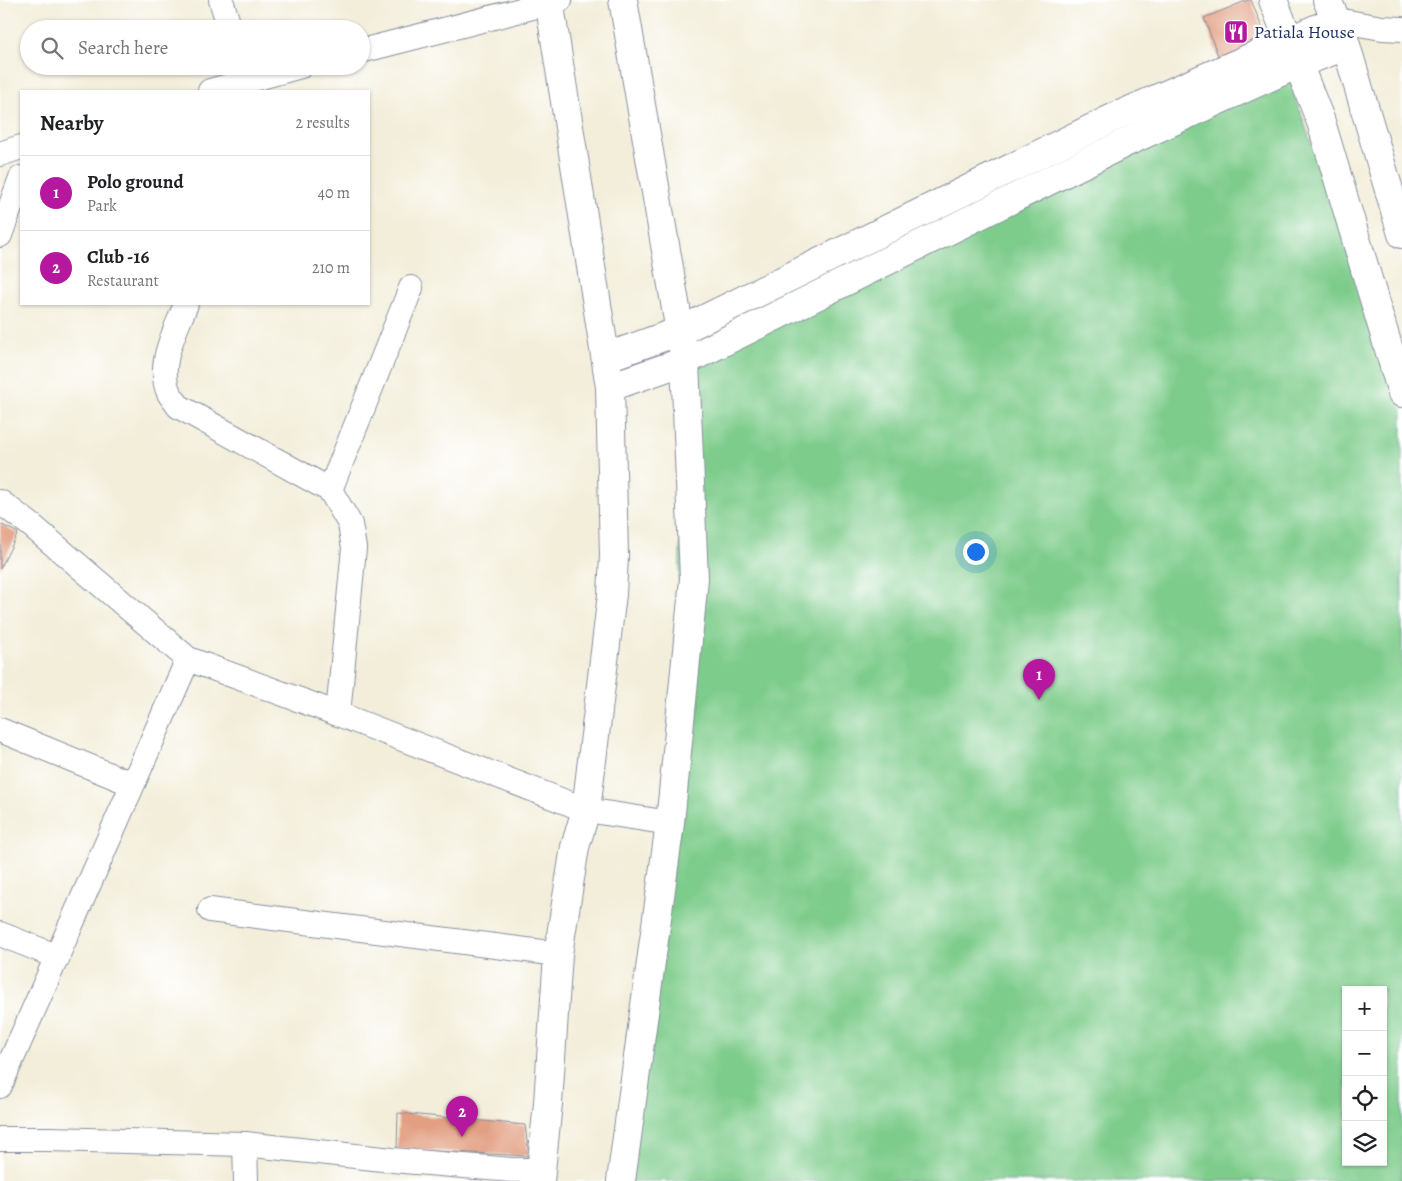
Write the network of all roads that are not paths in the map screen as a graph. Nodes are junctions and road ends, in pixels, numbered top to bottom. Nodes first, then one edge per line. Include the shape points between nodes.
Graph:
1 (221, 0) edge
2 (623, 0) edge
3 (1273, 0) edge
4 (553, 1) edge
5 (1332, 10) edge
6 (227, 20) edge
7 (1392, 28) edge
8 (1346, 46) junction
9 (370, 48) edge
10 (1294, 52) junction
11 (262, 75) edge
12 (245, 79) edge
13 (213, 90) edge
14 (20, 148) edge
15 (0, 154) edge
16 (20, 181) edge
17 (1402, 234) edge
18 (0, 235) edge
19 (411, 288) dead end
20 (186, 305) edge
21 (680, 331) junction
22 (606, 357) junction
23 (685, 361) junction
24 (610, 387) junction
25 (1402, 393) edge
26 (330, 490) junction
27 (0, 502) edge
28 (188, 659) junction
29 (338, 714) junction
30 (0, 730) edge
31 (132, 784) junction
32 (586, 810) junction
33 (670, 822) junction
34 (210, 910) dead end
35 (0, 934) edge
36 (558, 954) junction
37 (58, 957) junction
38 (0, 1086) edge
39 (0, 1139) edge
40 (245, 1144) junction
41 (540, 1176) edge
42 (246, 1181) edge
43 (621, 1181) edge

1 - 6 street
2 - 21 main road
3 - 10 main road
4 - 9 street
4 - 22 main road
5 - 7 street
5 - 8 main road
5 - 10 main road
7 - 8 street
8 - 10 main road
8 - 17 main road
10 - 21 main road via 1115,117
10 - 23 main road via 1127,142
10 - 25 main road via 1321,122
11 - 12 street
12 - 13 street
14 - 15 street
16 - 18 street
19 - 26 street
20 - 26 street via 166,357 169,393 178,406
21 - 22 main road
21 - 23 main road
22 - 24 main road
23 - 24 main road
23 - 33 main road via 694,579
24 - 32 main road via 612,594
26 - 29 street via 350,524 354,548
27 - 28 street
28 - 29 street
28 - 31 street
29 - 32 street
30 - 31 street
31 - 37 street
32 - 33 street
32 - 36 main road via 575,847
33 - 43 main road
34 - 36 street
35 - 37 street
36 - 41 main road
37 - 38 street
39 - 40 street
40 - 41 street
40 - 42 street

